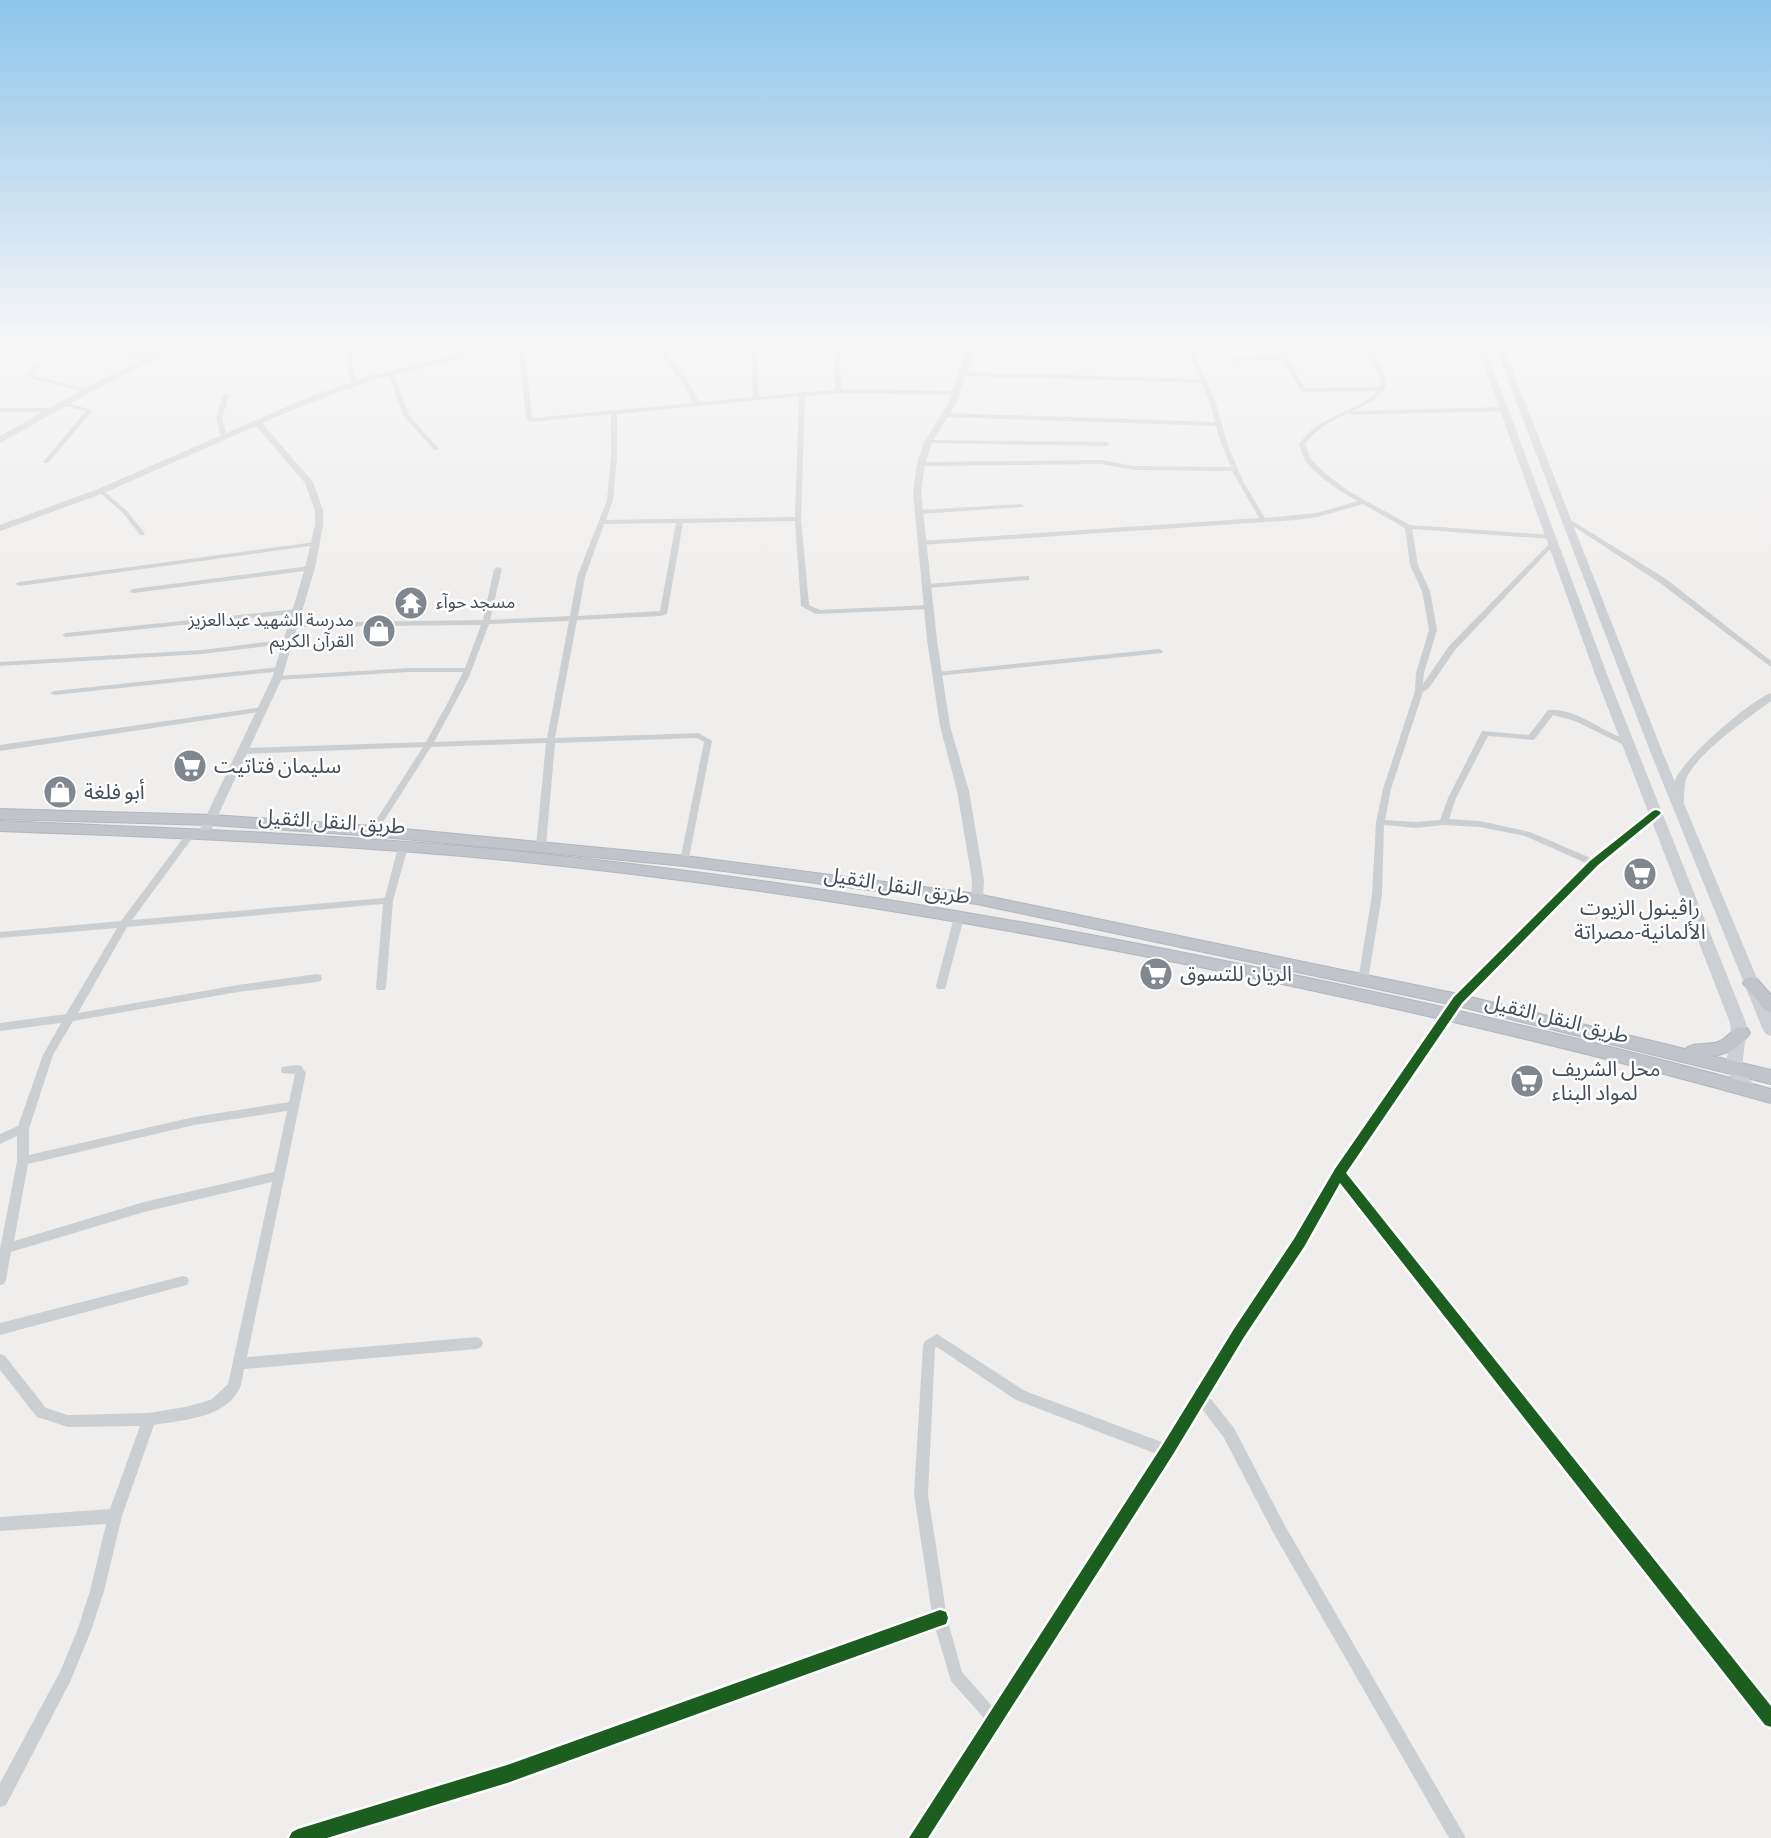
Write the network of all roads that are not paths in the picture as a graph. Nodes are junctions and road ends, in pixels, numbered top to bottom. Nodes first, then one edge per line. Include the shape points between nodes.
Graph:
1 (73, 430) edge
2 (222, 430) edge
3 (240, 430) edge
4 (264, 430) edge
5 (419, 430) edge
6 (613, 430) edge
7 (801, 430) edge
8 (936, 430) edge
9 (1221, 430) edge
10 (1311, 430) edge
11 (1513, 430) edge
12 (1530, 430) edge
13 (224, 437) junction
14 (928, 442) junction
15 (1107, 444) dead end
16 (436, 449) dead end
17 (1524, 460) junction
18 (1542, 461) junction
19 (46, 462) dead end
20 (921, 464) junction
21 (1235, 469) junction
22 (101, 491) junction
23 (1363, 502) junction
24 (1021, 506) dead end
25 (919, 512) junction
26 (798, 519) junction
27 (1566, 519) junction
28 (1263, 520) junction
29 (680, 521) junction
30 (601, 522) junction
31 (1408, 527) junction
32 (0, 528) edge
33 (142, 534) dead end
34 (1552, 540) junction
35 (921, 543) junction
36 (315, 544) junction
37 (310, 568) junction
38 (498, 569) dead end
39 (1026, 578) dead end
40 (19, 584) dead end
41 (927, 586) junction
42 (133, 592) dead end
43 (928, 607) junction
44 (297, 611) junction
45 (576, 618) junction
46 (486, 622) junction
47 (293, 625) junction
48 (66, 635) dead end
49 (290, 641) junction
50 (1159, 651) dead end
51 (0, 664) edge
52 (1771, 665) edge
53 (467, 670) junction
54 (279, 673) junction
55 (937, 674) junction
56 (1419, 691) junction
57 (54, 694) dead end
58 (1771, 696) edge
59 (263, 709) junction
60 (551, 738) junction
61 (429, 744) junction
62 (1629, 744) junction
63 (0, 748) edge
64 (243, 751) junction
65 (1678, 801) junction
66 (1656, 813) junction
67 (0, 814) edge
68 (212, 820) junction
69 (1380, 822) junction
70 (1444, 822) junction
71 (0, 827) edge
72 (373, 831) junction
73 (197, 835) junction
74 (541, 846) junction
75 (403, 847) junction
76 (685, 861) junction
77 (1594, 863) junction
78 (977, 899) junction
79 (388, 900) junction
80 (959, 917) junction
81 (124, 924) junction
82 (0, 935) edge
83 (317, 978) dead end
84 (1363, 980) junction
85 (1751, 983) junction
86 (941, 986) dead end
87 (381, 987) dead end
88 (1771, 1006) edge
89 (1453, 1007) junction
90 (66, 1020) junction
91 (0, 1027) edge
92 (1771, 1030) edge
93 (1741, 1033) junction
94 (1668, 1050) junction
95 (1733, 1067) junction
96 (286, 1070) dead end
97 (1771, 1077) edge
98 (1750, 1090) junction
99 (1771, 1096) edge
100 (293, 1106) junction
101 (23, 1129) junction
102 (0, 1139) edge
103 (23, 1161) junction
104 (1339, 1173) junction
105 (279, 1177) junction
106 (7, 1248) junction
107 (1, 1273) edge
108 (183, 1281) dead end
109 (0, 1329) edge
110 (477, 1343) dead end
111 (0, 1360) edge
112 (241, 1363) junction
113 (1201, 1397) junction
114 (149, 1419) junction
115 (1167, 1451) junction
116 (115, 1516) junction
117 (0, 1524) edge
118 (940, 1618) junction
119 (1771, 1719) edge
120 (995, 1720) junction
121 (0, 1799) edge
122 (298, 1838) edge
123 (918, 1838) edge
124 (1458, 1838) edge

1 - 19 street
2 - 13 street
3 - 13 street
4 - 36 street via 313,489 319,510
5 - 16 street
6 - 30 street via 610,500
7 - 26 street
8 - 14 street
9 - 21 street
10 - 23 street via 1301,444 1308,460
11 - 17 main road
12 - 18 main road
13 - 22 street
14 - 15 street
14 - 20 street
17 - 18 main road
17 - 34 main road
18 - 27 main road
20 - 21 street via 1100,462 1134,468
20 - 25 street
21 - 28 street
22 - 32 street
22 - 33 street
23 - 28 street via 1318,515
23 - 31 street
24 - 25 street
25 - 35 street
26 - 29 street
26 - 43 street via 805,606 819,612
27 - 52 street via 1663,581
27 - 65 main road
28 - 35 street
29 - 30 street
29 - 45 street via 663,613
30 - 45 street via 581,577
31 - 34 street
31 - 56 street via 1433,630
34 - 56 street via 1452,648
34 - 62 main road
35 - 41 street
36 - 37 street
36 - 40 street
37 - 42 street
37 - 44 street
38 - 46 street
39 - 41 street
41 - 43 street
43 - 55 street
44 - 47 street
44 - 48 street
45 - 46 street
45 - 60 street
46 - 47 street
46 - 53 street
47 - 49 street
49 - 51 street via 202,652
49 - 54 street
50 - 55 street
53 - 54 street
53 - 61 street
54 - 57 street
54 - 59 street
55 - 78 street via 967,815
56 - 69 street
58 - 65 street via 1739,719 1688,768 1680,780
59 - 63 street
59 - 64 street
60 - 61 street
60 - 74 street
60 - 76 street via 692,733 705,737 708,741
61 - 64 street
61 - 72 street
62 - 66 main road
62 - 70 street via 1560,712 1551,712 1531,738 1487,732
64 - 68 street
65 - 85 main road
66 - 77 street
66 - 93 main road
67 - 68 highway, طريق النقل الثقيل
68 - 72 highway, طريق النقل الثقيل
68 - 73 street
69 - 70 street
69 - 84 street via 1377,895
70 - 77 street via 1514,830
71 - 73 highway, طريق النقل الثقيل
72 - 74 highway, طريق النقل الثقيل
73 - 75 highway, طريق النقل الثقيل
73 - 81 street
74 - 76 highway, طريق النقل الثقيل
75 - 79 street
75 - 80 highway, طريق النقل الثقيل via 741,884
76 - 78 highway, طريق النقل الثقيل
77 - 89 street
78 - 84 highway, طريق النقل الثقيل
79 - 81 street
79 - 87 street
80 - 86 street
80 - 89 highway, طريق النقل الثقيل
81 - 82 street
81 - 90 street
83 - 90 street
84 - 89 highway, طريق النقل الثقيل
85 - 88 highway
85 - 92 main road
89 - 94 highway, طريق النقل الثقيل
89 - 98 highway, طريق النقل الثقيل
89 - 104 street
90 - 91 street
90 - 101 street via 48,1055
93 - 94 highway via 1717,1050
93 - 95 main road
94 - 95 highway, طريق النقل الثقيل
95 - 97 highway, طريق النقل الثقيل
95 - 98 main road
96 - 100 street via 301,1073
98 - 99 highway, طريق النقل الثقيل
100 - 103 street via 194,1121
100 - 105 street
101 - 102 street
101 - 103 street
103 - 106 street
104 - 113 street
104 - 119 street
105 - 106 street via 144,1207
105 - 112 street
106 - 107 street
108 - 109 street
110 - 112 street
111 - 114 street via 42,1413 68,1421
112 - 114 street via 225,1400 209,1408
113 - 115 street
113 - 124 street via 1229,1433 1279,1529
114 - 116 street
115 - 118 street via 1021,1395 932,1341 921,1494
115 - 120 street
116 - 117 street
116 - 121 street via 84,1631
118 - 120 street via 956,1676
118 - 122 street via 507,1774
120 - 123 street

